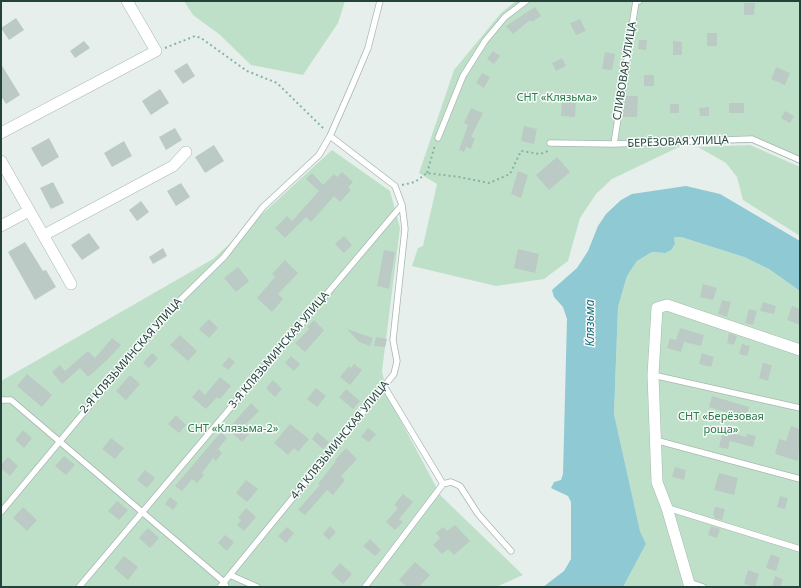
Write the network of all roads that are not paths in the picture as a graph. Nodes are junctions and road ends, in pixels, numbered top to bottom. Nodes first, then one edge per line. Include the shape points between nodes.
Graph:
1 (127, 1) edge
2 (380, 1) edge
3 (526, 1) edge
4 (639, 1) edge
5 (1, 133) edge
6 (330, 136) junction
7 (438, 138) road end
8 (550, 143) road end
9 (614, 144) junction
10 (186, 152) dead end
11 (800, 160) edge
12 (1, 161) edge
13 (402, 204) junction
14 (29, 211) junction
15 (1, 226) edge
16 (44, 235) junction
17 (71, 284) dead end
18 (800, 350) edge
19 (653, 375) junction
20 (384, 386) junction
21 (1, 400) edge
22 (800, 408) edge
23 (655, 440) junction
24 (58, 441) junction
25 (800, 479) edge
26 (443, 484) junction
27 (667, 508) junction
28 (1, 512) edge
29 (142, 512) junction
30 (800, 549) edge
31 (511, 551) dead end
32 (230, 575) junction
33 (689, 584) edge
34 (223, 585) edge
35 (80, 587) edge
36 (257, 587) edge
37 (365, 587) edge
38 (703, 587) edge

1 - 5 street via 156,51
2 - 6 lane, 2-Я КЛЯЗЬМИНСКАЯ УЛИЦА via 368,48
3 - 7 lane via 505,17 485,41 463,76
4 - 9 lane, СЛИВОВАЯ УЛИЦА via 636,2
6 - 13 lane, 4-Я КЛЯЗЬМИНСКАЯ УЛИЦА via 395,186
6 - 24 lane, 2-Я КЛЯЗЬМИНСКАЯ УЛИЦА via 319,155 263,206 224,257 164,315
8 - 9 lane, БЕРЁЗОВАЯ УЛИЦА
9 - 11 lane, БЕРЁЗОВАЯ УЛИЦА via 752,139
10 - 16 street via 173,166
12 - 14 street
13 - 20 lane, 4-Я КЛЯЗЬМИНСКАЯ УЛИЦА via 405,229 393,340 397,361 394,374
13 - 29 lane, 3-Я КЛЯЗЬМИНСКАЯ УЛИЦА
14 - 15 street
14 - 16 street
16 - 17 street
18 - 19 street via 667,305 657,308
19 - 22 lane
19 - 23 street
20 - 26 lane
20 - 32 lane, 4-Я КЛЯЗЬМИНСКАЯ УЛИЦА
21 - 24 lane via 11,400
23 - 25 lane
23 - 27 street via 658,482
24 - 28 lane, 2-Я КЛЯЗЬМИНСКАЯ УЛИЦА
24 - 29 lane
26 - 31 lane via 451,482 460,486 478,514
26 - 37 lane
27 - 30 lane
27 - 33 street
29 - 34 lane
29 - 35 lane, 3-Я КЛЯЗЬМИНСКАЯ УЛИЦА
32 - 34 lane, 4-Я КЛЯЗЬМИНСКАЯ УЛИЦА
32 - 36 lane
33 - 38 lane

